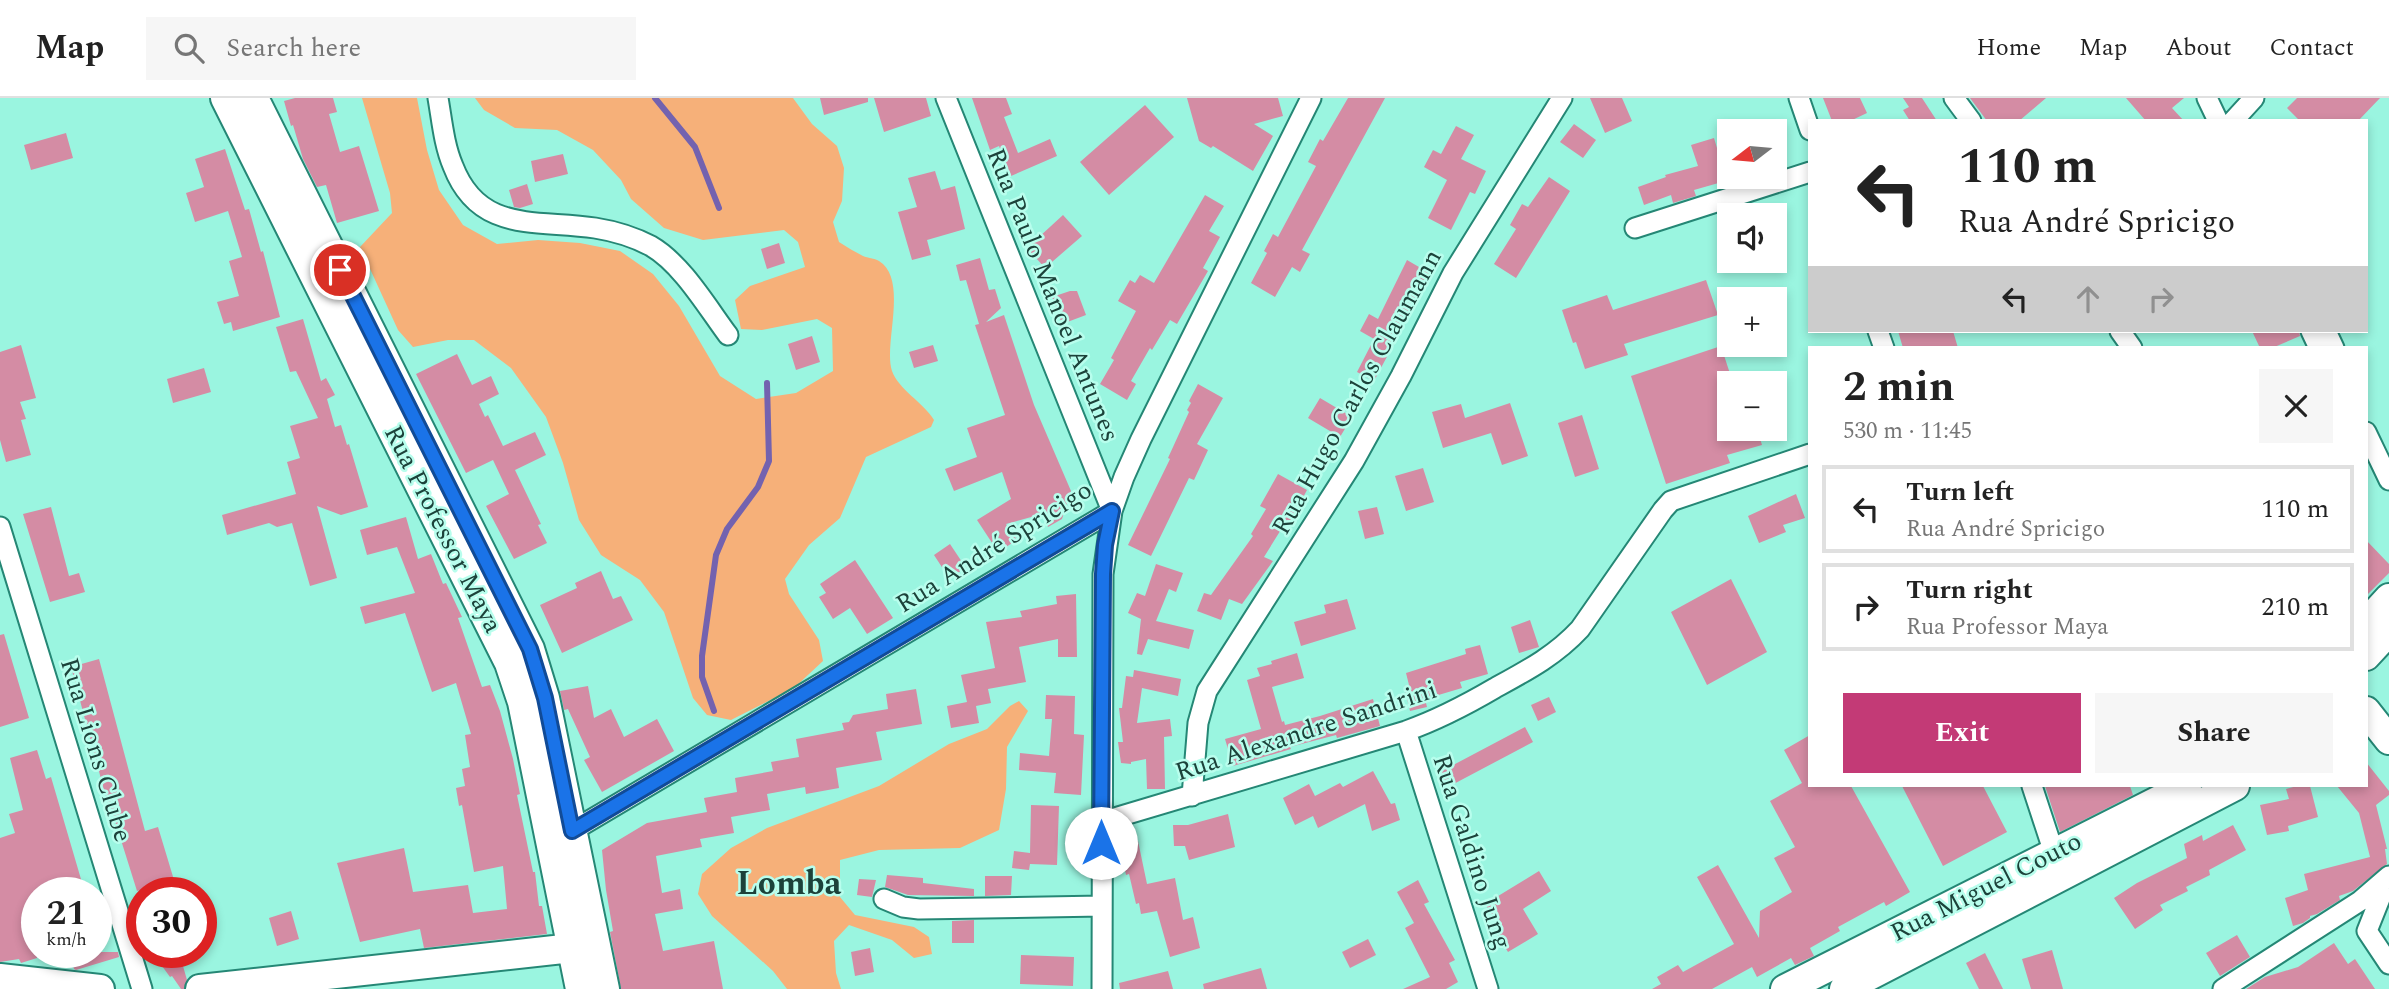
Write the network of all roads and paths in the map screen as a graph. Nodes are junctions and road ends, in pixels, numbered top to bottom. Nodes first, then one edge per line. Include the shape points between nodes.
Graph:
1 (438, 98) edge
2 (946, 98) edge
3 (1562, 98) edge
4 (1799, 98) edge
5 (1954, 98) edge
6 (2207, 98) edge
7 (2255, 98) edge
8 (236, 99) edge
9 (1309, 100) edge
10 (1970, 119) edge
11 (2217, 119) edge
12 (2235, 119) edge
13 (1808, 124) edge
14 (1808, 174) edge
15 (1635, 228) dead end
16 (728, 335) dead end
17 (2368, 436) edge
18 (1808, 455) edge
19 (2389, 480) edge
20 (1112, 511) junction
21 (0, 527) edge
22 (2389, 598) edge
23 (2368, 620) edge
24 (2389, 631) edge
25 (2368, 654) edge
26 (2368, 713) edge
27 (1406, 731) junction
28 (2389, 740) edge
29 (2032, 787) edge
30 (2185, 787) edge
31 (2228, 787) edge
32 (1192, 796) junction
33 (1101, 822) junction
34 (561, 837) junction
35 (2054, 853) junction
36 (2389, 876) edge
37 (884, 899) dead end
38 (1102, 906) junction
39 (584, 947) junction
40 (2389, 964) edge
41 (0, 978) edge
42 (1817, 984) edge
43 (100, 989) edge
44 (142, 989) edge
45 (200, 989) edge
46 (580, 989) edge
47 (605, 989) edge
48 (1102, 989) edge
49 (1488, 989) edge
50 (1785, 989) edge
51 (1844, 989) edge
52 (2223, 989) edge

1 - 16 street via 453,166 480,205 518,222 595,228 653,247 692,286
2 - 20 street, Rua Paulo Manoel Antunes
3 - 32 street, Rua Hugo Carlos Claumann via 1453,273 1354,461 1207,691 1198,723
4 - 13 street
5 - 10 street
6 - 11 street
7 - 12 street
8 - 34 street, Rua Professor Maya via 509,633 516,682
9 - 20 street, Rua André Spricigo via 1140,439
14 - 15 street
17 - 19 street
18 - 27 street, Rua Alexandre Sandrini via 1671,501 1563,646 1478,698
20 - 33 street via 1103,574
20 - 34 street, Rua André Spricigo
21 - 44 street, Rua Lions Clube
22 - 23 street
24 - 25 street
26 - 28 street
27 - 32 street, Rua Alexandre Sandrini
27 - 49 street, Rua Galdino Jung
29 - 35 street
30 - 35 street, Rua Miguel Couto
31 - 51 street, Rua Miguel Couto
32 - 33 street, Rua Alexandre Sandrini
33 - 38 street
34 - 39 street, Rua Professor Maya
35 - 42 street, Rua Miguel Couto
36 - 40 street via 2367,931
36 - 52 street via 2360,901
37 - 38 street via 919,909
38 - 48 street
39 - 45 street
39 - 46 street, Rua Professor Maya
39 - 47 street, Rua Professor Maya
41 - 43 street
42 - 50 street, Rua Miguel Couto

